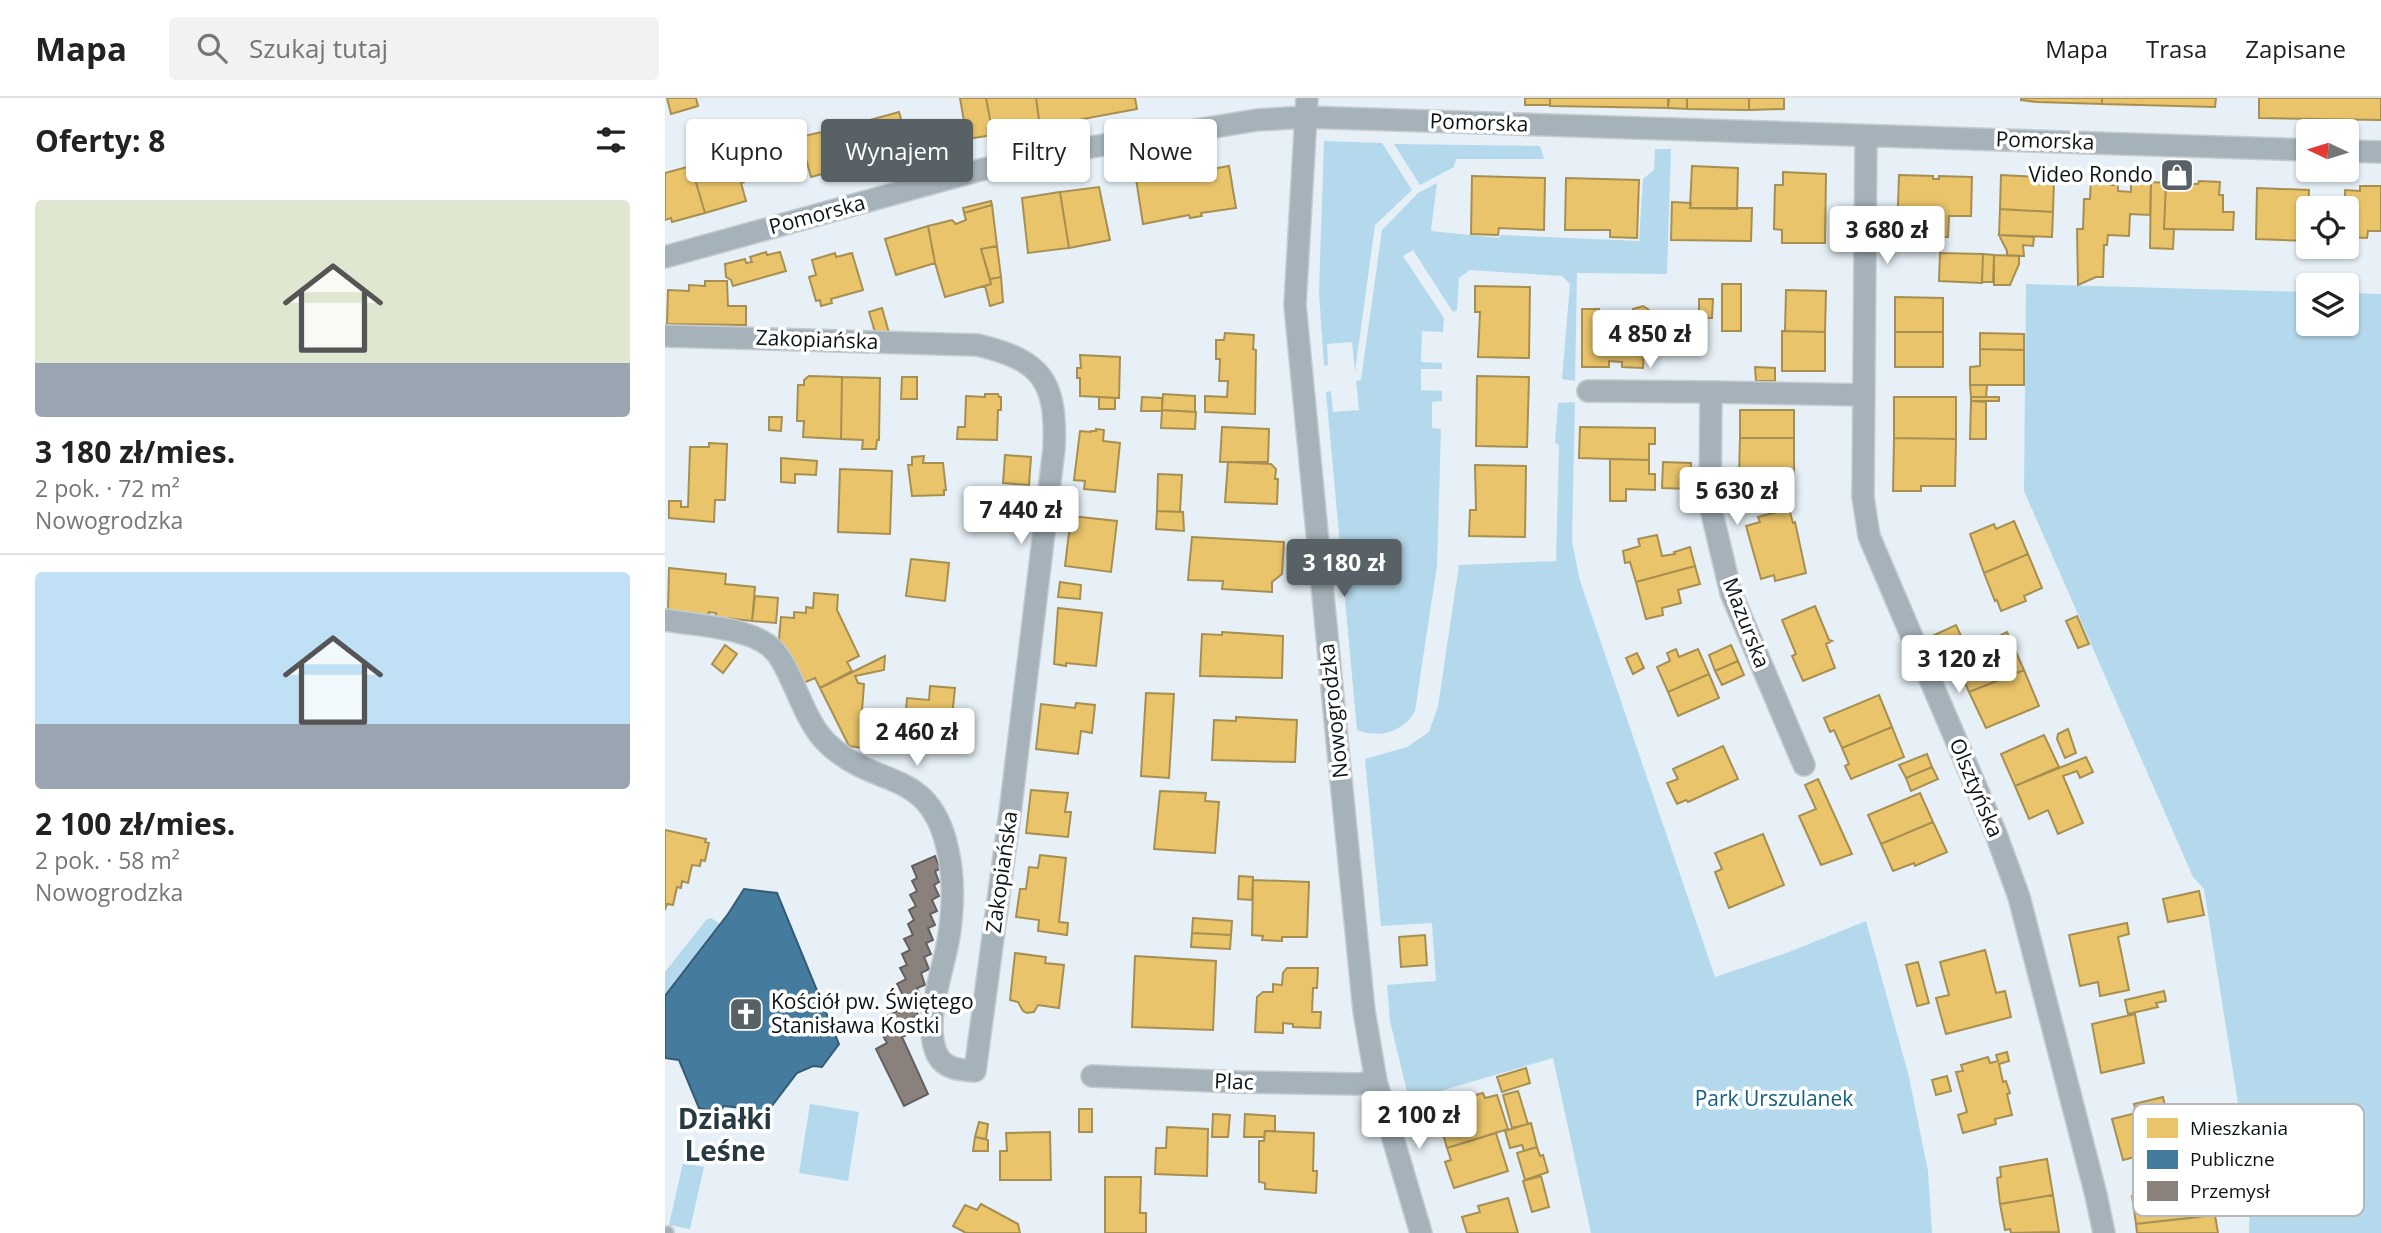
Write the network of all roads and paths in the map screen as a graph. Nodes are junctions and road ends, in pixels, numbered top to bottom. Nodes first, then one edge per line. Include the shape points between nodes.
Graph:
1 (1306, 107) edge
2 (1866, 136) junction
3 (2296, 150) edge
4 (2359, 151) edge
5 (2381, 152) edge
6 (665, 257) edge
7 (665, 336) edge
8 (1588, 391) dead end
9 (1711, 392) junction
10 (1864, 395) junction
11 (665, 620) edge
12 (1804, 765) dead end
13 (1092, 1076) dead end
14 (1376, 1081) junction
15 (1421, 1233) edge
16 (2104, 1233) edge

1 - 2 street, Pomorska
1 - 6 street, Pomorska via 980,170
1 - 14 street, Nowogrodzka via 1295,305 1364,1011
2 - 3 street, Pomorska
2 - 10 street, Olsztyńska
4 - 5 street
7 - 11 street, Zakopiańska via 977,345 1024,360 1042,377 1050,395 1054,449 975,1071 946,1065 932,1043 953,901 949,853 941,823 929,804 905,785 859,767 826,743 813,727 780,657 769,646 752,637
8 - 9 street
9 - 10 street
9 - 12 street, Mazurska via 1710,505 1731,593
10 - 16 street, Olsztyńska via 1863,497 1869,536 2019,897
13 - 14 street, Plac
14 - 15 street, Nowogrodzka

